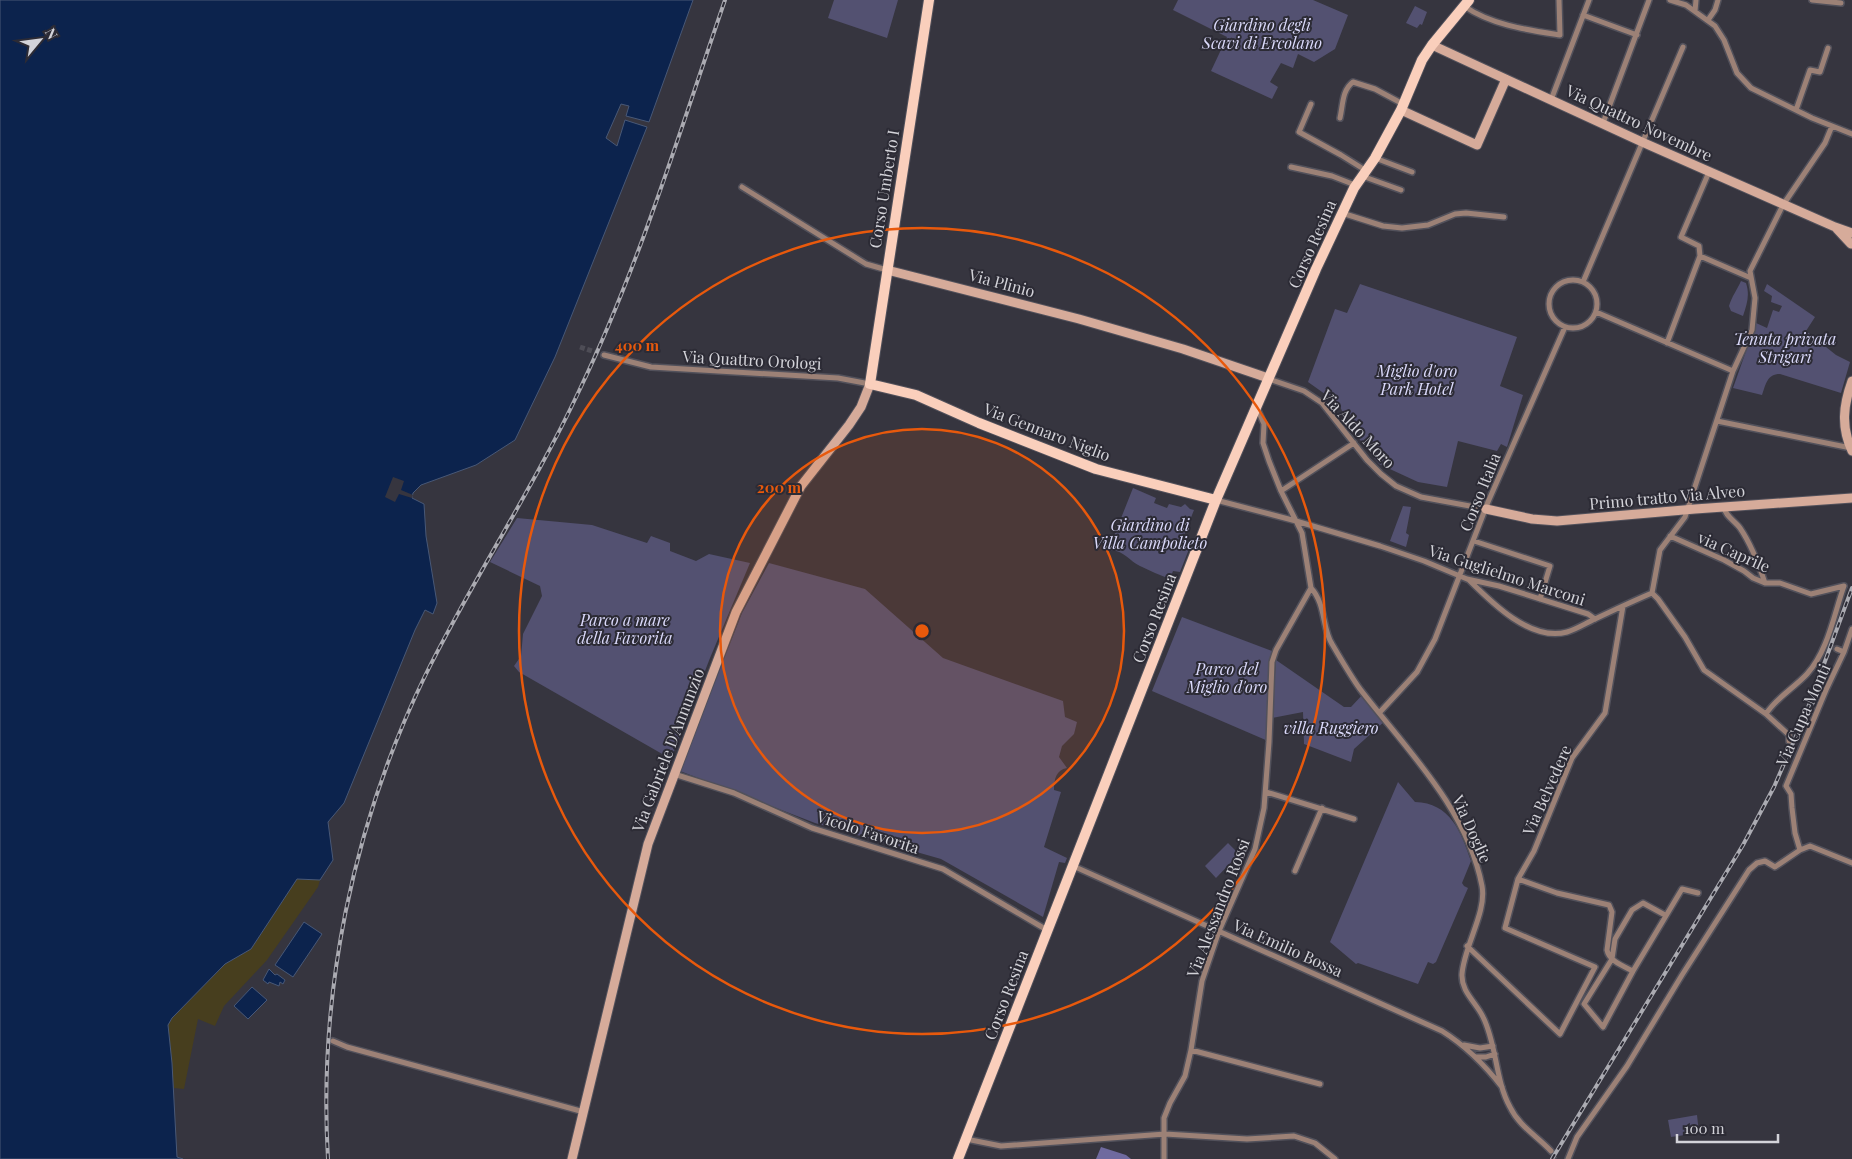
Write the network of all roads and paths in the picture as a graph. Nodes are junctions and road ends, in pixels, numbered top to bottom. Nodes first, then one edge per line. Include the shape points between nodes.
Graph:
1 (929, 0) edge
2 (1559, 0) edge
3 (1589, 0) edge
4 (1649, 0) edge
5 (1670, 0) edge
6 (1696, 0) edge
7 (1718, 0) edge
8 (1812, 0) edge
9 (1466, 3) edge
10 (1841, 3) edge
11 (1695, 11) junction
12 (1584, 15) junction
13 (1708, 20) junction
14 (1637, 34) junction
15 (1432, 45) junction
16 (1683, 47) dead end
17 (1828, 48) dead end
18 (1506, 79) junction
19 (1551, 100) junction
20 (1311, 104) dead end
21 (1402, 107) junction
22 (1796, 110) junction
23 (1340, 118) dead end
24 (1602, 123) junction
25 (1832, 126) junction
26 (1852, 134) edge
27 (1642, 142) junction
28 (1375, 158) junction
29 (1290, 167) dead end
30 (1412, 172) dead end
31 (1708, 172) junction
32 (1363, 173) junction
33 (1356, 185) junction
34 (742, 187) dead end
35 (1401, 190) dead end
36 (1783, 205) junction
37 (1342, 213) junction
38 (1504, 217) dead end
39 (1834, 228) junction
40 (1852, 233) edge
41 (1852, 244) edge
42 (1700, 256) junction
43 (887, 270) junction
44 (1751, 278) junction
45 (1583, 282) junction
46 (1596, 312) junction
47 (1565, 327) junction
48 (1666, 343) junction
49 (604, 356) tunnel mouth
50 (1733, 371) junction
51 (1268, 378) junction
52 (1852, 381) edge
53 (870, 384) junction
54 (1257, 407) junction
55 (1717, 421) junction
56 (1354, 443) junction
57 (1851, 450) edge
58 (1281, 491) junction
59 (1852, 498) edge
60 (1216, 500) junction
61 (1724, 507) junction
62 (1486, 509) junction
63 (1687, 510) junction
64 (1296, 521) junction
65 (1670, 536) junction
66 (1474, 541) junction
67 (1460, 576) junction
68 (1468, 579) junction
69 (1765, 583) junction
70 (1311, 588) junction
71 (1652, 593) junction
72 (1540, 599) junction
73 (1622, 606) junction
74 (1594, 619) junction
75 (1852, 629) edge
76 (1837, 649) tunnel mouth
77 (1844, 652) junction
78 (1380, 712) junction
79 (1766, 714) junction
80 (1789, 741) dead end
81 (674, 774) junction
82 (1266, 792) junction
83 (1322, 808) junction
84 (1461, 813) dead end
85 (1455, 816) junction
86 (1354, 820) dead end
87 (1800, 850) junction
88 (1852, 864) edge
89 (1073, 866) junction
90 (1295, 871) dead end
91 (1518, 879) junction
92 (1698, 893) dead end
93 (1665, 915) junction
94 (1047, 930) junction
95 (1219, 931) junction
96 (1467, 946) junction
97 (1612, 959) junction
98 (1633, 971) junction
99 (333, 1041) dead end
100 (1464, 1045) junction
101 (1493, 1046) junction
102 (1191, 1050) junction
103 (1495, 1054) junction
104 (1476, 1057) junction
105 (1320, 1084) dead end
106 (1503, 1088) junction
107 (584, 1112) junction
108 (1165, 1134) junction
109 (966, 1140) junction
110 (1551, 1151) tunnel mouth
111 (572, 1159) edge
112 (958, 1159) edge
113 (1164, 1159) edge
114 (1335, 1159) edge
115 (1568, 1159) edge

1 - 43 main road, Corso Umberto I
2 - 9 street via 1560,35 1486,18 1475,14
3 - 12 street
4 - 14 street
5 - 11 street
6 - 11 street
7 - 13 street
8 - 10 street
9 - 15 main road, Corso Resina
11 - 13 street
12 - 14 street
12 - 19 street
13 - 22 street via 1724,40 1737,73 1751,88
14 - 24 street
15 - 18 street, Via Quattro Novembre
15 - 21 main road, Corso Resina
16 - 27 street
17 - 22 street via 1820,72 1810,70
18 - 19 street, Via Quattro Novembre
18 - 21 street via 1477,145
19 - 24 street, Via Quattro Novembre
20 - 32 street via 1299,132 1341,155
21 - 23 street via 1375,89 1353,82 1344,95
21 - 28 main road, Corso Resina
22 - 25 street
24 - 27 street, Via Quattro Novembre
25 - 26 street
25 - 36 street via 1825,143
27 - 31 street, Via Quattro Novembre
27 - 45 street
28 - 30 street
28 - 32 main road, Corso Resina
29 - 33 street
31 - 36 street, Via Quattro Novembre
31 - 42 street via 1680,237 1699,246
32 - 33 main road, Corso Resina
32 - 35 street
33 - 37 main road, Corso Resina
34 - 43 street, Via Plinio via 866,264
36 - 39 street, Via Quattro Novembre
36 - 44 street via 1750,271
37 - 38 street via 1383,226 1402,228 1428,225 1455,214
37 - 51 main road, Corso Resina
39 - 40 street, Via Quattro Novembre
39 - 41 street, Via Quattro Novembre
42 - 44 street
42 - 48 street
43 - 51 street, Via Plinio via 1074,318 1183,349
43 - 53 main road, Corso Umberto I
44 - 50 street via 1755,298 1752,330
45 - 46 street via 1596,296
45 - 47 street via 1564,282 1552,293 1552,315
46 - 47 street via 1584,326
46 - 48 street
47 - 62 street, Corso Italia
48 - 50 street
49 - 53 street, Via Quattro Orologi via 651,367 838,378
50 - 55 street
51 - 54 main road, Corso Resina
51 - 56 street, Via Aldo Moro via 1312,396 1330,412
52 - 57 street via 1844,416
53 - 60 main road, Via Gennaro Niglio via 916,395 1096,469
53 - 81 street, Via Gabriele D'Annunzio via 849,425 802,486 736,612
54 - 58 street via 1264,424 1263,443
54 - 60 main road, Corso Resina
55 - 57 street
55 - 63 street
56 - 58 street
56 - 62 street, Via Aldo Moro via 1381,474 1409,494
58 - 64 street
59 - 61 street, Primo tratto Via Alveo
60 - 64 street, Via Guglielmo Marconi
60 - 89 main road, Corso Resina
61 - 63 street, Primo tratto Via Alveo
61 - 69 street via 1741,530
62 - 63 street, Primo tratto Via Alveo via 1557,521
62 - 66 street, Corso Italia
63 - 65 street
64 - 67 street, Via Guglielmo Marconi via 1424,561
64 - 70 street via 1302,534
65 - 69 street, via Caprile
65 - 71 street via 1660,550
66 - 67 street, Corso Italia
66 - 72 street via 1550,566
67 - 68 street, Via Guglielmo Marconi
67 - 78 street, Corso Italia via 1435,639 1416,672
68 - 72 street, Via Guglielmo Marconi
68 - 74 street via 1488,599 1525,626 1543,632 1567,632
69 - 79 street, via Caprile via 1780,582 1811,594 1844,586 1826,646 1808,673
70 - 78 street, Via Doglie via 1322,609 1330,641 1360,688
70 - 82 street, Via Alessandro Rossi via 1272,662
71 - 73 street, Via Guglielmo Marconi
71 - 79 street via 1685,637 1704,670
72 - 74 street, Via Guglielmo Marconi via 1588,614
73 - 74 street, Via Guglielmo Marconi
73 - 91 street, Via Belvedere via 1606,713 1572,758 1534,851
75 - 77 street
76 - 77 street
77 - 87 street, Via Cupa Monti via 1786,786 1791,794
78 - 85 street, Via Doglie via 1444,796
79 - 80 street via 1790,735
81 - 94 street, Vicolo Favorita via 734,793 812,828 943,869
81 - 107 street, Via Gabriele D'Annunzio via 648,844
82 - 83 street
82 - 95 street, Via Alessandro Rossi via 1255,849
83 - 86 street
83 - 90 street
84 - 85 street
85 - 96 street, Via Doglie via 1470,848 1483,895
87 - 88 street via 1810,846
87 - 115 street via 1775,867 1765,861 1749,870 1627,1066 1577,1137
89 - 94 main road, Corso Resina
89 - 95 street, Via Emilio Bossa
91 - 96 street, Via Belvedere via 1505,928 1595,967 1560,1034
91 - 97 street via 1557,893 1608,905 1612,912 1607,950
92 - 93 street via 1682,889
93 - 97 street via 1643,903 1632,910 1615,939
93 - 98 street
94 - 109 main road, Corso Resina
95 - 100 street, Via Emilio Bossa via 1442,1031
95 - 102 street, Via Alessandro Rossi via 1202,981
96 - 101 street, Via Doglie via 1462,977 1464,989 1483,1016
97 - 98 street
97 - 98 street via 1584,1004 1603,1027
99 - 107 street via 347,1048
100 - 101 street, Via Emilio Bossa
100 - 104 street, Via Emilio Bossa
101 - 103 street, Via Doglie
102 - 105 street
102 - 108 street, Via Alessandro Rossi via 1185,1076 1164,1118
103 - 104 street via 1486,1058
103 - 106 street, Via Doglie
104 - 106 street, Via Emilio Bossa
106 - 110 street, Via Doglie via 1517,1119
107 - 111 street, Via Gabriele D'Annunzio
108 - 109 street via 1001,1146
108 - 113 street, Via Alessandro Rossi
108 - 114 street via 1247,1139 1294,1136 1315,1143
109 - 112 main road, Corso Resina

